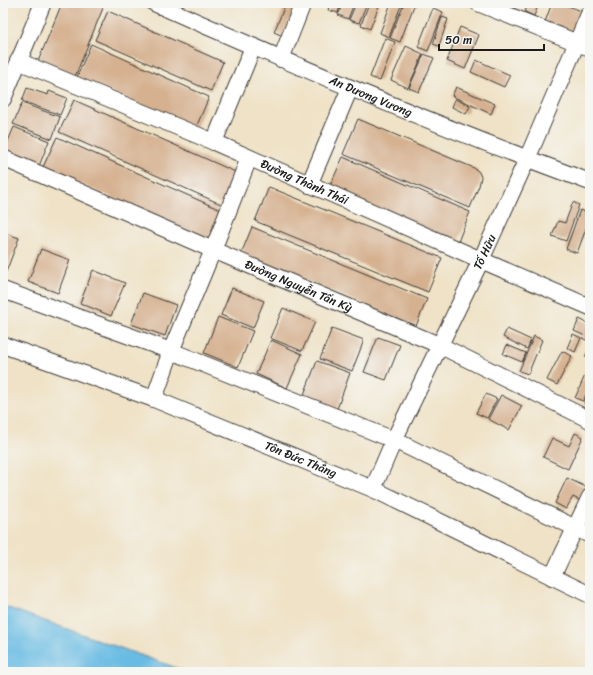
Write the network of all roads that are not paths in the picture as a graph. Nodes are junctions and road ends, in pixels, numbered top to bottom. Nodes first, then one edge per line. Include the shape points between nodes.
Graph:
1 (43, 3) edge
2 (154, 3) edge
3 (303, 3) edge
4 (478, 3) edge
5 (590, 12) edge
6 (583, 46) edge
7 (253, 47) junction
8 (281, 59) junction
9 (12, 64) edge
10 (350, 88) junction
11 (3, 99) edge
12 (214, 142) junction
13 (3, 158) edge
14 (249, 158) junction
15 (527, 159) junction
16 (590, 182) edge
17 (310, 185) junction
18 (213, 250) junction
19 (481, 260) junction
20 (3, 290) edge
21 (590, 307) edge
22 (3, 345) edge
23 (439, 345) junction
24 (171, 351) junction
25 (154, 399) junction
26 (590, 420) edge
27 (394, 440) junction
28 (373, 489) junction
29 (590, 497) edge
30 (575, 527) junction
31 (590, 535) edge
32 (552, 577) junction
33 (590, 595) edge

1 - 9 street
2 - 7 street, An Dương Vương
3 - 8 street
4 - 6 street
5 - 6 street, Tố Hữu
6 - 15 street, Tố Hữu
7 - 8 street, An Dương Vương
7 - 12 street
8 - 10 street, An Dương Vương
9 - 11 street
9 - 12 street, Đường Thành Thái
10 - 15 street, An Dương Vương
10 - 17 street
12 - 14 street, Đường Thành Thái
13 - 18 street, Đường Nguyễn Tấn Kỳ
14 - 17 street, Đường Thành Thái
14 - 18 street
15 - 16 street, An Dương Vương
15 - 19 street, Tố Hữu
17 - 19 street, Đường Thành Thái
18 - 23 street, Đường Nguyễn Tấn Kỳ
18 - 24 street
19 - 21 street, Đường Thành Thái
19 - 23 street, Tố Hữu
20 - 24 street
22 - 25 street, Tôn Đức Thắng
23 - 26 street, Đường Nguyễn Tấn Kỳ
23 - 27 street, Tố Hữu
24 - 25 street
24 - 27 street
25 - 28 street, Tôn Đức Thắng
27 - 28 street, Tố Hữu
27 - 30 street
28 - 32 street, Tôn Đức Thắng
29 - 30 street
30 - 31 street
30 - 32 street
32 - 33 street, Tôn Đức Thắng

